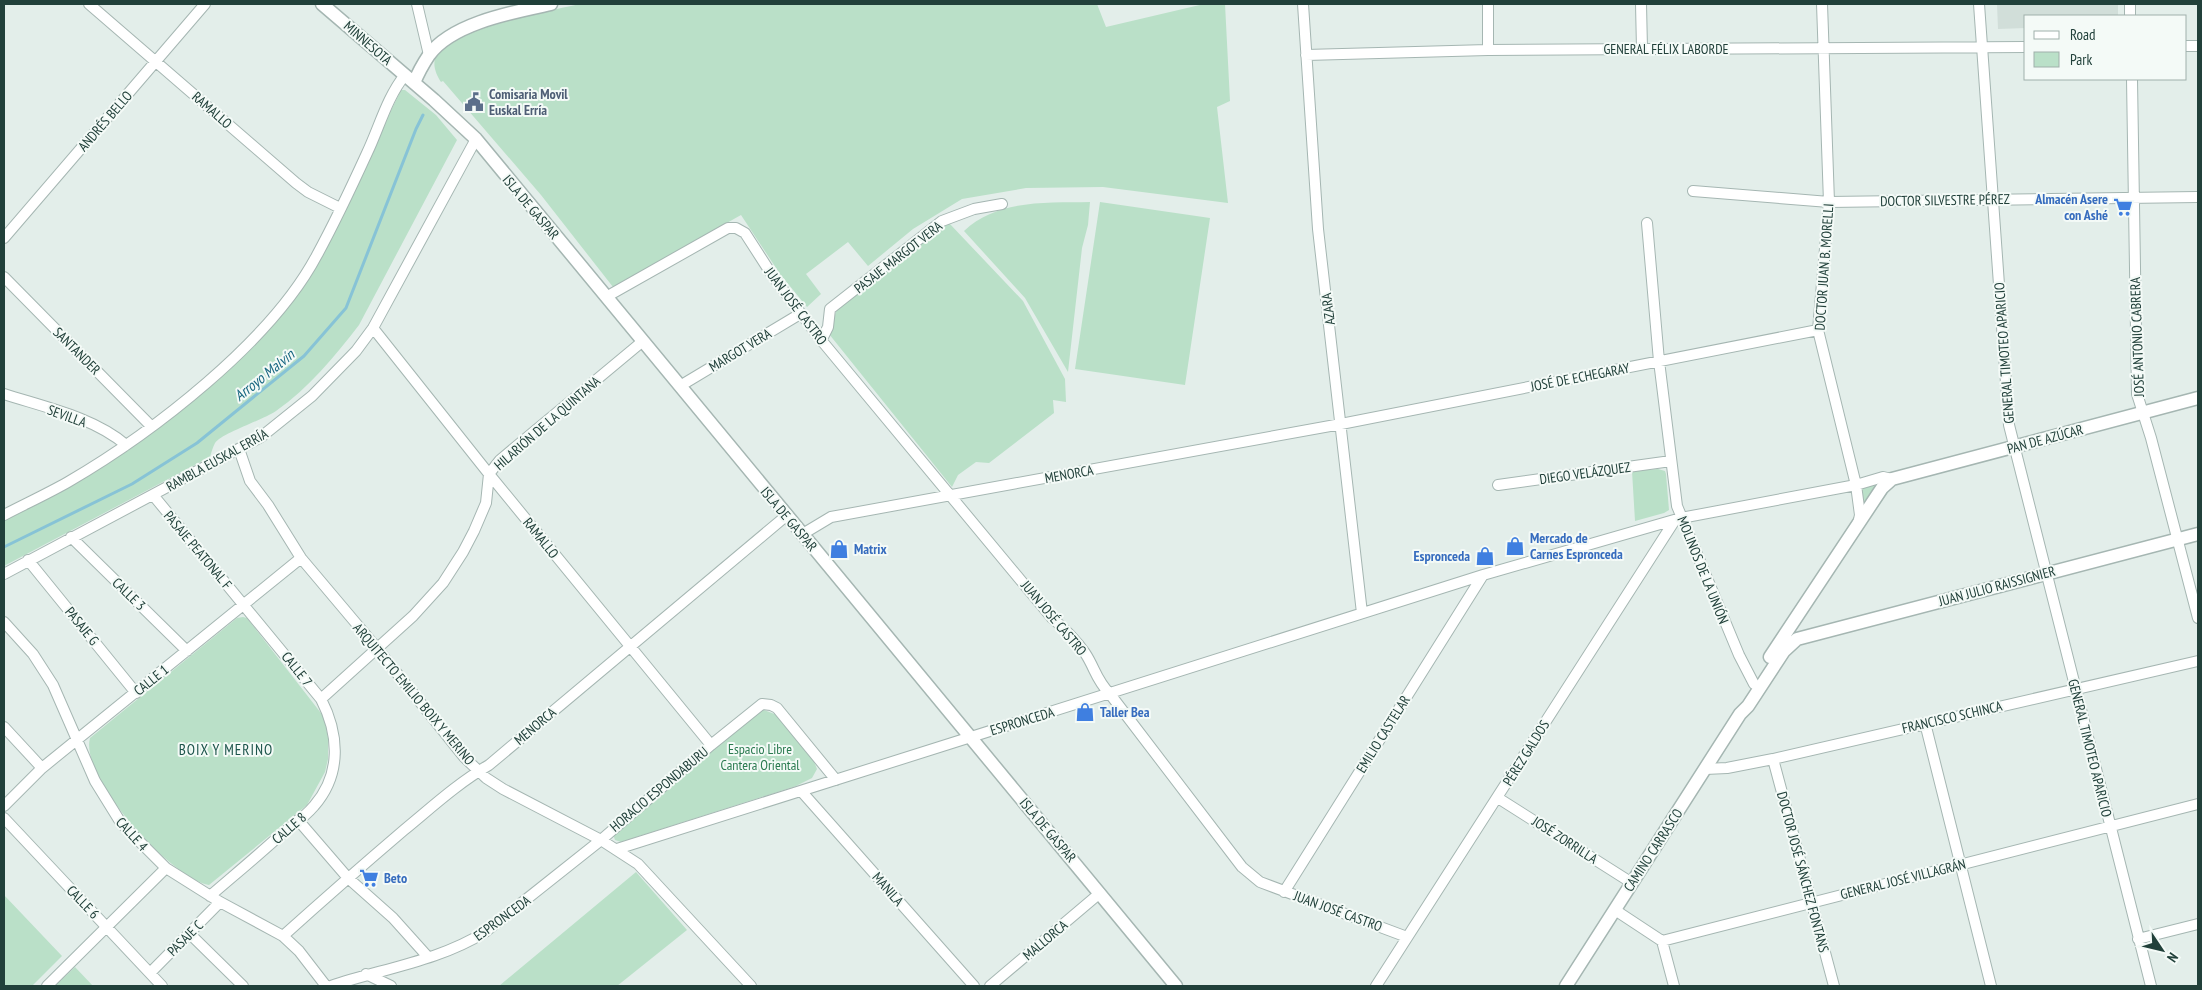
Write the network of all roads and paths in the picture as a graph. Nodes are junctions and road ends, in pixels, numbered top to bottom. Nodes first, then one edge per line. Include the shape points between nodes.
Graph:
1 (90, 4) edge
2 (205, 4) edge
3 (322, 4) edge
4 (418, 4) edge
5 (551, 4) edge
6 (1303, 4) edge
7 (1488, 4) edge
8 (1641, 4) edge
9 (1822, 4) edge
10 (1979, 4) edge
11 (1982, 47) junction
12 (2024, 47) edge
13 (1642, 49) junction
14 (1822, 49) junction
15 (1488, 50) junction
16 (429, 55) junction
17 (1306, 55) junction
18 (156, 62) junction
19 (409, 79) junction
20 (2132, 80) edge
21 (476, 140) junction
22 (1693, 191) dead end
23 (2134, 197) junction
24 (2198, 197) edge
25 (1994, 199) junction
26 (1829, 202) junction
27 (1002, 204) dead end
28 (340, 208) junction
29 (1647, 223) dead end
30 (4, 238) edge
31 (4, 277) edge
32 (606, 297) junction
33 (800, 314) junction
34 (373, 328) junction
35 (1818, 330) junction
36 (821, 340) junction
37 (643, 341) junction
38 (1659, 361) junction
39 (680, 386) junction
40 (4, 394) edge
41 (2198, 398) edge
42 (2143, 413) junction
43 (1342, 424) junction
44 (151, 426) junction
45 (126, 444) junction
46 (2015, 447) junction
47 (239, 449) junction
48 (1671, 461) junction
49 (489, 474) junction
50 (1892, 479) junction
51 (1498, 485) dead end
52 (1856, 485) junction
53 (153, 495) junction
54 (951, 495) junction
55 (4, 514) edge
56 (786, 516) junction
57 (1678, 519) junction
58 (1858, 525) junction
59 (801, 534) junction
60 (2198, 534) edge
61 (71, 537) junction
62 (2178, 539) junction
63 (301, 558) junction
64 (28, 560) junction
65 (4, 574) edge
66 (2045, 574) junction
67 (1483, 576) junction
68 (244, 605) junction
69 (1362, 613) junction
70 (2198, 618) edge
71 (4, 622) edge
72 (1796, 639) joint
73 (630, 646) junction
74 (376, 647) junction
75 (187, 651) junction
76 (2198, 661) edge
77 (1754, 684) junction
78 (2076, 690) junction
79 (136, 693) junction
80 (1110, 694) junction
81 (321, 699) junction
82 (1740, 714) junction
83 (1925, 723) junction
84 (4, 727) edge
85 (971, 737) junction
86 (77, 740) junction
87 (336, 741) joint
88 (711, 745) junction
89 (1773, 759) junction
90 (42, 768) junction
91 (1706, 769) junction
92 (479, 771) junction
93 (836, 780) junction
94 (802, 792) junction
95 (1498, 798) junction
96 (2198, 804) edge
97 (4, 806) edge
98 (4, 818) edge
99 (298, 820) junction
100 (2110, 826) junction
101 (601, 840) junction
102 (617, 849) junction
103 (1961, 864) junction
104 (166, 868) junction
105 (348, 878) junction
106 (1632, 883) junction
107 (1284, 892) junction
108 (1100, 894) junction
109 (210, 896) junction
110 (220, 902) junction
111 (1812, 902) junction
112 (1615, 910) junction
113 (2198, 924) edge
114 (107, 928) junction
115 (189, 933) junction
116 (283, 936) junction
117 (1408, 937) junction
118 (2138, 939) junction
119 (1662, 941) junction
120 (428, 957) junction
121 (150, 973) junction
122 (366, 974) junction
123 (47, 986) edge
124 (162, 986) edge
125 (243, 986) edge
126 (326, 986) edge
127 (331, 986) edge
128 (391, 986) edge
129 (751, 986) edge
130 (974, 986) edge
131 (990, 986) edge
132 (1176, 986) edge
133 (1376, 986) edge
134 (1566, 986) edge
135 (1674, 986) edge
136 (1834, 986) edge
137 (1991, 986) edge
138 (2151, 986) edge

1 - 18 street, RAMALLO
2 - 18 street, ANDRÉS BELLO
3 - 19 street, MINNESOTA
4 - 16 street
5 - 16 street via 483,22 450,37
6 - 17 street, AZARA
7 - 15 street
8 - 13 street
9 - 14 street, DOCTOR JUAN B. MORELLI
10 - 11 street, GENERAL TIMOTEO APARICIO
11 - 12 street, GENERAL FÉLIX LABORDE
11 - 14 street, GENERAL FÉLIX LABORDE
11 - 25 street, GENERAL TIMOTEO APARICIO
13 - 14 street, GENERAL FÉLIX LABORDE
13 - 15 street, GENERAL FÉLIX LABORDE
14 - 26 street, DOCTOR JUAN B. MORELLI
15 - 17 street, GENERAL FÉLIX LABORDE
16 - 19 street
17 - 43 street, AZARA via 1318,229
18 - 28 street, RAMALLO via 296,183
18 - 30 street, ANDRÉS BELLO
19 - 21 street, ISLA DE GASPAR
19 - 28 street via 394,90
20 - 23 street, JOSÉ ANTONIO CABRERA
21 - 32 street, ISLA DE GASPAR
21 - 34 street, RAMBLA EUSKAL ERRÍA
22 - 26 street, DOCTOR SILVESTRE PÉREZ
23 - 24 street, DOCTOR SILVESTRE PÉREZ
23 - 25 street, DOCTOR SILVESTRE PÉREZ
23 - 42 street, JOSÉ ANTONIO CABRERA via 2137,385
25 - 26 street, DOCTOR SILVESTRE PÉREZ
25 - 46 street, GENERAL TIMOTEO APARICIO via 2009,425
26 - 35 street, DOCTOR JUAN B. MORELLI
27 - 36 street, PASAJE MARGOT VERA via 956,215 932,228 830,309 828,327
28 - 44 street via 316,257 279,310 197,391
29 - 38 street, MOLINOS DE LA UNIÓN
31 - 44 street, SANTANDER
32 - 33 street, JUAN JOSÉ CASTRO via 728,228 736,228 745,234
32 - 37 street, ISLA DE GASPAR
33 - 36 street, JUAN JOSÉ CASTRO
33 - 39 street, MARGOT VERA
34 - 47 street, RAMBLA EUSKAL ERRÍA via 356,351 312,396 281,422
34 - 49 street, RAMALLO
35 - 38 street, JOSÉ DE ECHEGARAY
35 - 52 street, DOCTOR JUAN B. MORELLI
36 - 54 street, JUAN JOSÉ CASTRO
37 - 39 street, ISLA DE GASPAR
37 - 49 street, HILARIÓN DE LA QUINTANA via 500,460
38 - 43 street, JOSÉ DE ECHEGARAY
38 - 48 street, MOLINOS DE LA UNIÓN
39 - 56 street, ISLA DE GASPAR
40 - 45 street, SEVILLA via 106,431
41 - 42 street, PAN DE AZÚCAR
42 - 46 street, PAN DE AZÚCAR
42 - 62 street, JOSÉ ANTONIO CABRERA
43 - 54 street, MENORCA
43 - 69 street, AZARA
44 - 45 street
45 - 55 street via 66,484
46 - 50 street, PAN DE AZÚCAR
46 - 66 street, GENERAL TIMOTEO APARICIO
47 - 53 street, RAMBLA EUSKAL ERRÍA
47 - 63 street, ARQUITECTO EMILIO BOIX Y MERINO via 250,481
48 - 51 street, DIEGO VELÁZQUEZ
48 - 57 street, MOLINOS DE LA UNIÓN
49 - 73 street, RAMALLO
49 - 74 street, HILARIÓN DE LA QUINTANA via 486,503 453,568 428,601
50 - 52 street, ESPRONCEDA via 1883,477
50 - 58 street, CAMINO CARRASCO via 1882,488
52 - 57 street, ESPRONCEDA
52 - 58 street, DOCTOR JUAN B. MORELLI
53 - 61 street, RAMBLA EUSKAL ERRÍA
53 - 68 street, PASAJE PEATONAL F
54 - 59 street, MENORCA via 832,517
54 - 80 street, JUAN JOSÉ CASTRO via 1052,618 1067,630
56 - 59 street, ISLA DE GASPAR
56 - 73 street, MENORCA
57 - 67 street, ESPRONCEDA
57 - 77 street, MOLINOS DE LA UNIÓN
57 - 95 street, PÉREZ GALDOS
58 - 77 street, CAMINO CARRASCO
59 - 85 street, ISLA DE GASPAR
60 - 62 street, JUAN JULIO RAISSIGNIER
61 - 64 street, RAMBLA EUSKAL ERRÍA
61 - 75 street, CALLE 3
62 - 66 street, JUAN JULIO RAISSIGNIER
62 - 70 street, JOSÉ ANTONIO CABRERA
63 - 68 street, CALLE 1
63 - 74 street, ARQUITECTO EMILIO BOIX Y MERINO
64 - 65 street, RAMBLA EUSKAL ERRÍA
64 - 79 street, PASAJE G
66 - 72 street, JUAN JULIO RAISSIGNIER
66 - 78 street, GENERAL TIMOTEO APARICIO
67 - 69 street, ESPRONCEDA
67 - 107 street, EMILIO CASTELAR
68 - 75 street, CALLE 1
68 - 81 street, CALLE 7
69 - 80 street, ESPRONCEDA
71 - 86 street, CALLE 4 via 34,654 65,707
72 - 82 street, CAMINO CARRASCO
73 - 88 street, RAMALLO
73 - 92 street, MENORCA
74 - 81 street, HILARIÓN DE LA QUINTANA
74 - 92 street, ARQUITECTO EMILIO BOIX Y MERINO via 464,757
75 - 79 street, CALLE 1
76 - 78 street, FRANCISCO SCHINCA
77 - 82 street, CAMINO CARRASCO via 1742,703
78 - 83 street, FRANCISCO SCHINCA
78 - 100 street, GENERAL TIMOTEO APARICIO
79 - 86 street, CALLE 1
80 - 85 street, ESPRONCEDA
80 - 107 street, JUAN JOSÉ CASTRO via 1242,867 1260,882
81 - 87 street, CALLE 7
82 - 91 street, CAMINO CARRASCO
83 - 89 street, FRANCISCO SCHINCA
83 - 103 street
84 - 90 street
85 - 93 street, ESPRONCEDA
85 - 108 street, ISLA DE GASPAR
86 - 90 street, CALLE 1
86 - 104 street, CALLE 4 via 96,784 121,824
87 - 99 street, CALLE 8 via 335,762 329,782 314,807
88 - 93 street, HORACIO ESPONDABURU via 765,704 777,708
88 - 101 street, HORACIO ESPONDABURU
89 - 91 street, FRANCISCO SCHINCA
89 - 111 street, DOCTOR JOSÉ SÁNCHEZ FONTANS
90 - 97 street, CALLE 1
91 - 106 street, CAMINO CARRASCO
92 - 101 street, ARQUITECTO EMILIO BOIX Y MERINO via 519,798
92 - 105 street, MENORCA
93 - 94 street, ESPRONCEDA
94 - 102 street, ESPRONCEDA
94 - 130 street, MANILA
95 - 106 street, JOSÉ ZORRILLA
95 - 117 street, PÉREZ GALDOS
96 - 100 street, GENERAL JOSÉ VILLAGRÁN
98 - 114 street, CALLE 6
99 - 105 street
99 - 109 street, CALLE 8
100 - 103 street, GENERAL JOSÉ VILLAGRÁN
100 - 118 street, GENERAL TIMOTEO APARICIO
101 - 102 street, ARQUITECTO EMILIO BOIX Y MERINO
101 - 120 street, ESPRONCEDA via 485,932 469,942
102 - 129 street, ARQUITECTO EMILIO BOIX Y MERINO via 638,864
103 - 111 street, GENERAL JOSÉ VILLAGRÁN
103 - 137 street
104 - 109 street, CALLE 4
104 - 114 street
105 - 116 street, MENORCA
105 - 120 street via 393,918
106 - 112 street, CAMINO CARRASCO
107 - 117 street, JUAN JOSÉ CASTRO
108 - 131 street, MALLORCA
108 - 132 street, ISLA DE GASPAR
109 - 110 street, CALLE 4
110 - 115 street, PASAJE C
110 - 116 street, CALLE 4
111 - 119 street, GENERAL JOSÉ VILLAGRÁN
111 - 136 street, DOCTOR JOSÉ SÁNCHEZ FONTANS
112 - 119 street
112 - 134 street, CAMINO CARRASCO
113 - 118 street
114 - 121 street, CALLE 6
114 - 123 street
115 - 121 street, PASAJE C
115 - 125 street
116 - 126 street, CALLE 4
117 - 133 street, PÉREZ GALDOS
118 - 138 street, GENERAL TIMOTEO APARICIO
119 - 135 street
120 - 122 street, ESPRONCEDA
121 - 124 street, CALLE 6
122 - 127 street, ESPRONCEDA
122 - 128 street

